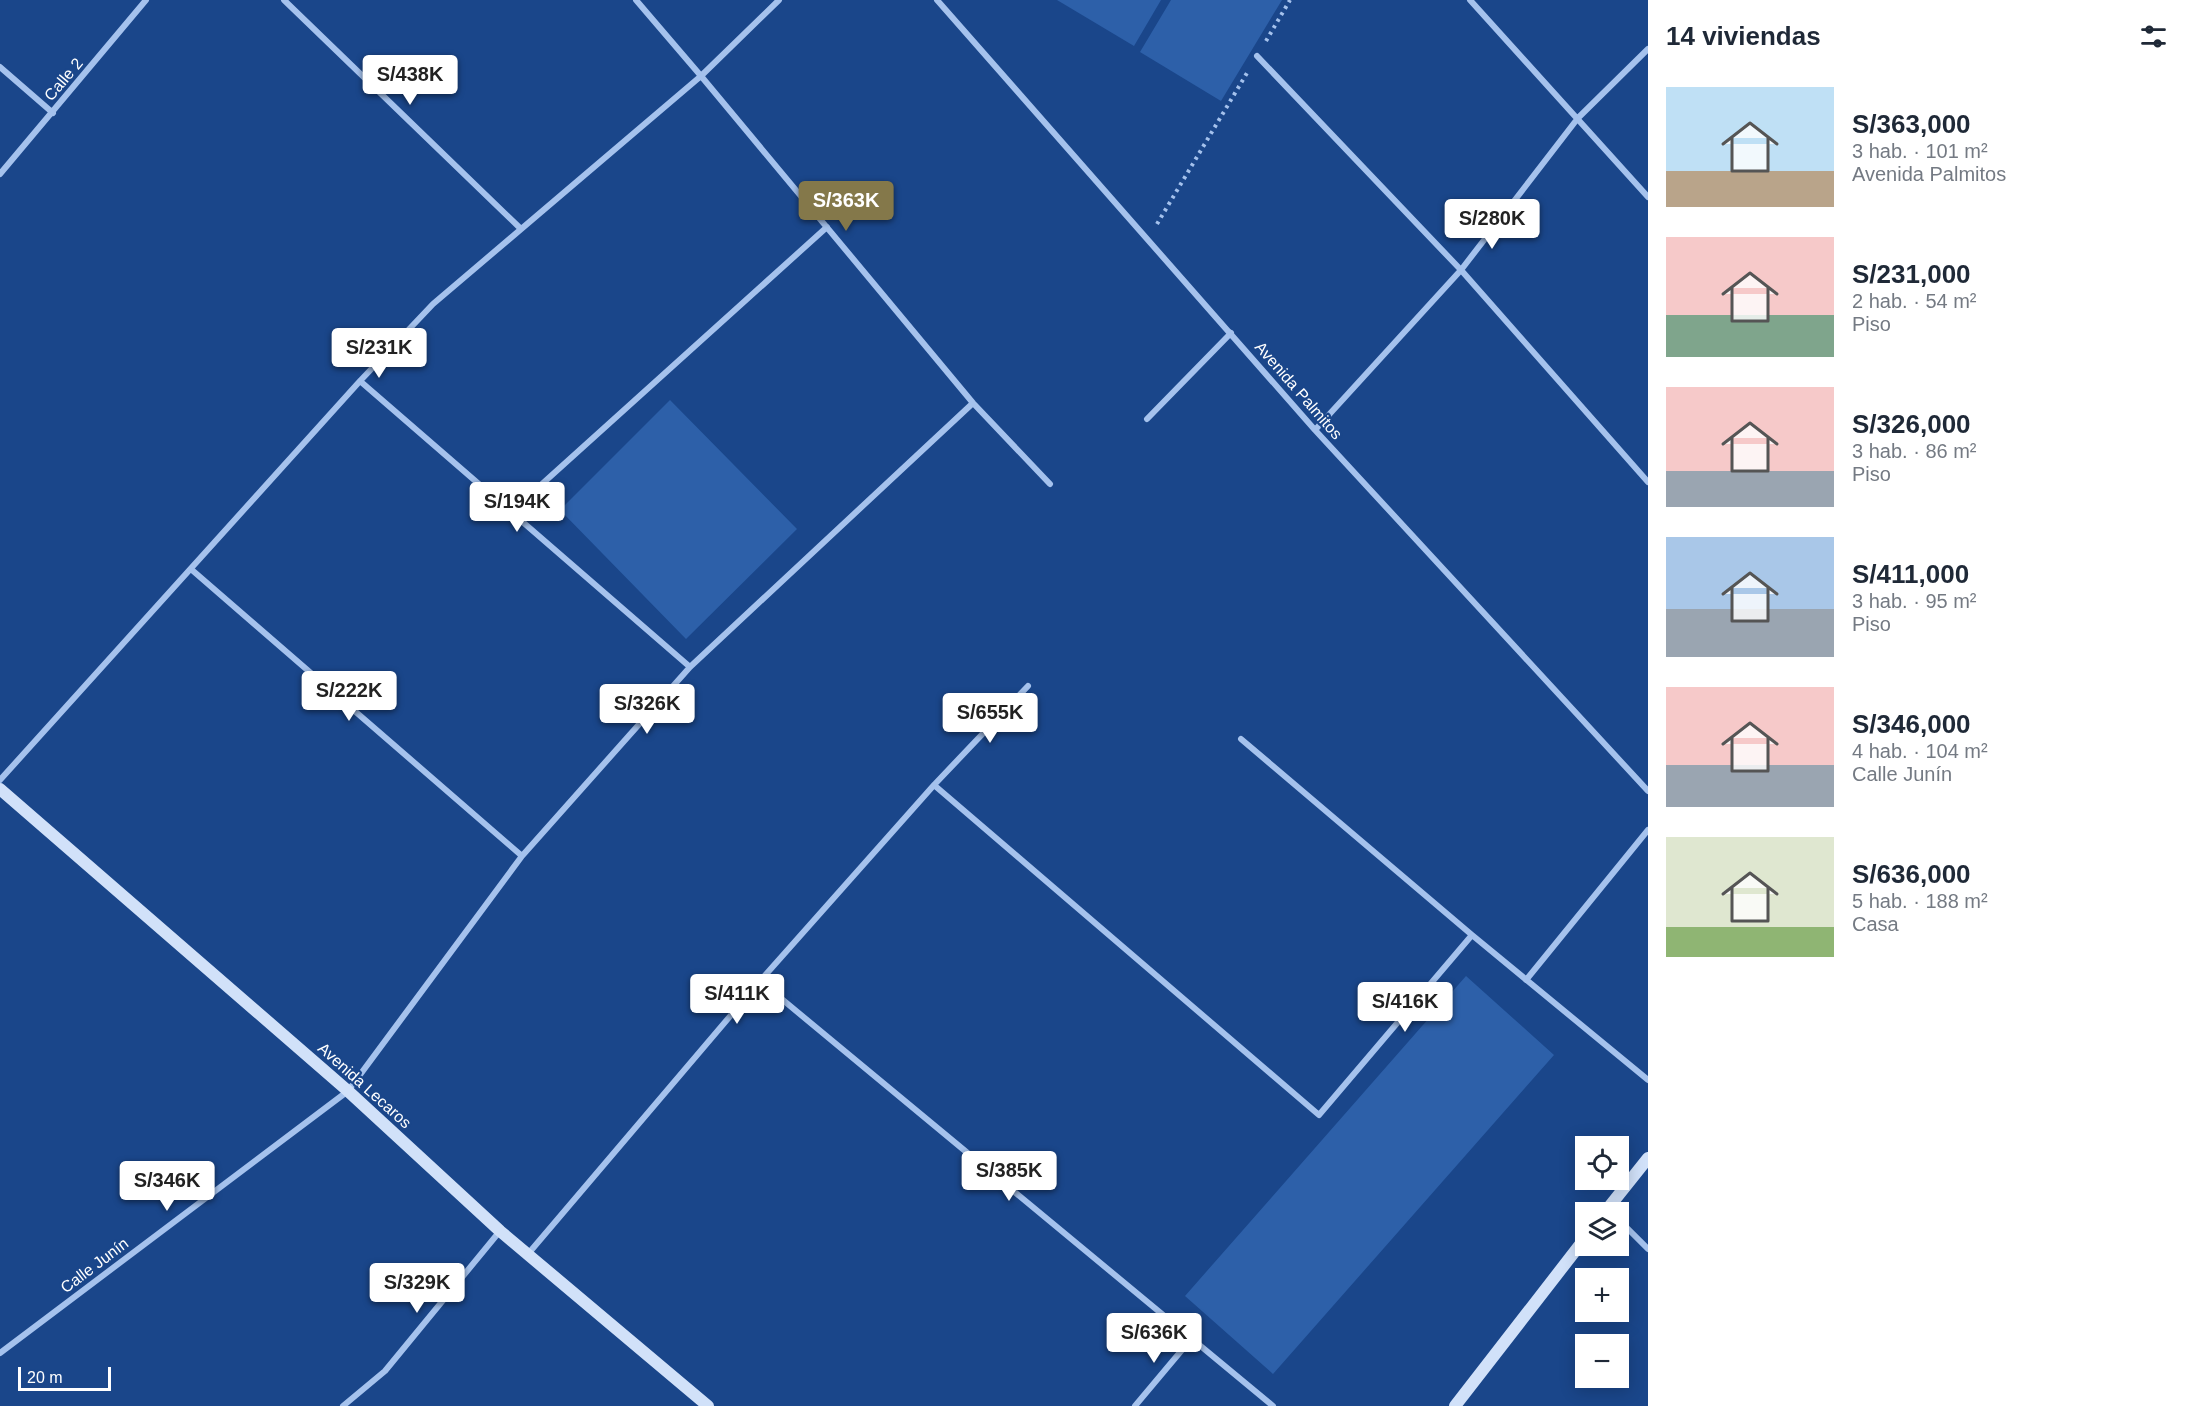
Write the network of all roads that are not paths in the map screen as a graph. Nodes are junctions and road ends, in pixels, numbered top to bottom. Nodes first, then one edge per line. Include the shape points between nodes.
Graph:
1 (146, 0) edge
2 (284, 0) edge
3 (636, 0) edge
4 (779, 0) edge
5 (937, 0) edge
6 (1470, 0) edge
7 (1648, 50) edge
8 (1257, 56) road end
9 (0, 67) edge
10 (701, 76) junction
11 (52, 113) junction
12 (1578, 118) junction
13 (0, 174) edge
14 (1648, 197) edge
15 (827, 227) junction
16 (520, 228) junction
17 (1461, 270) junction
18 (1231, 333) junction
19 (360, 381) junction
20 (972, 404) junction
21 (1147, 419) dead end
22 (1315, 430) junction
23 (1648, 482) edge
24 (1050, 483) dead end
25 (511, 512) junction
26 (192, 570) junction
27 (690, 668) junction
28 (1028, 686) dead end
29 (1241, 739) dead end
30 (0, 780) edge
31 (934, 785) junction
32 (0, 789) edge
33 (1648, 791) edge
34 (1648, 830) edge
35 (522, 856) junction
36 (1472, 935) junction
37 (1526, 980) junction
38 (760, 981) junction
39 (1648, 1080) edge
40 (348, 1091) junction
41 (1648, 1158) edge
42 (1615, 1202) edge
43 (1629, 1230) edge
44 (500, 1231) junction
45 (1648, 1249) edge
46 (1575, 1251) edge
47 (527, 1254) junction
48 (1192, 1338) junction
49 (0, 1353) edge
50 (343, 1406) edge
51 (708, 1406) edge
52 (1135, 1406) edge
53 (1273, 1406) edge
54 (1455, 1406) edge

1 - 11 street, Calle 2
2 - 16 street
3 - 10 street
4 - 10 street
5 - 18 street, Avenida Palmitos
6 - 12 street
7 - 12 street
8 - 17 street
9 - 11 street
10 - 15 street
10 - 16 street
11 - 13 street, Calle 2
12 - 14 street
12 - 17 street
15 - 20 street
15 - 25 street
16 - 19 street via 433,304
17 - 22 street
17 - 23 street
18 - 21 street
18 - 22 street, Avenida Palmitos
19 - 25 street
19 - 26 street
20 - 24 street
20 - 27 street, Calle Junín
22 - 33 street, Avenida Palmitos
25 - 27 street
26 - 30 street
26 - 35 street
27 - 35 street, Calle Junín
28 - 31 street
29 - 36 street
31 - 36 street via 1319,1115
31 - 38 street
32 - 40 street, Avenida Lecaros
34 - 37 street
35 - 40 street, Calle Junín
36 - 37 street
37 - 39 street
38 - 47 street
38 - 48 street
40 - 44 street, Avenida Lecaros
40 - 49 street, Calle Junín
41 - 42 street
43 - 45 street
44 - 47 street, Avenida Lecaros
44 - 50 street via 385,1371
46 - 54 street
47 - 51 street, Avenida Lecaros
48 - 52 street
48 - 53 street

